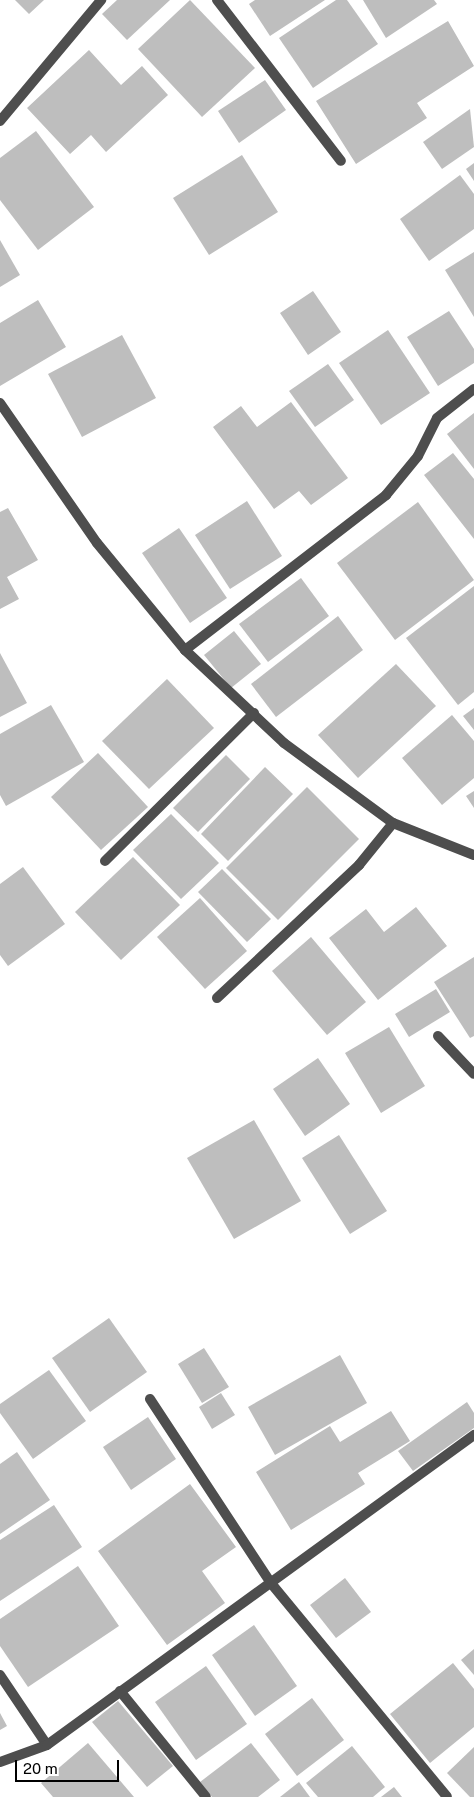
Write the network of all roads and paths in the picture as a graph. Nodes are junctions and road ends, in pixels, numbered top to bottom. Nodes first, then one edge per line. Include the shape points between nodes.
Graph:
1 (101, 0) edge
2 (217, 0) edge
3 (0, 121) edge
4 (341, 161) dead end
5 (474, 390) edge
6 (0, 403) edge
7 (185, 650) junction
8 (254, 713) junction
9 (392, 823) junction
10 (474, 855) edge
11 (105, 861) dead end
12 (217, 998) dead end
13 (438, 1036) dead end
14 (474, 1074) edge
15 (150, 1400) dead end
16 (474, 1435) edge
17 (270, 1582) junction
18 (0, 1675) edge
19 (120, 1691) junction
20 (47, 1745) junction
21 (0, 1762) edge
22 (206, 1797) edge
23 (447, 1797) edge

1 - 3 street
2 - 4 street
5 - 7 street via 437,418 408,472 386,495
6 - 7 street via 97,543
7 - 8 street
8 - 9 street via 284,743
8 - 11 street
9 - 10 street
9 - 12 street via 358,865
13 - 14 street
15 - 17 street
16 - 17 street
17 - 19 street
17 - 23 street
18 - 20 street
19 - 20 street
19 - 22 street
20 - 21 street

